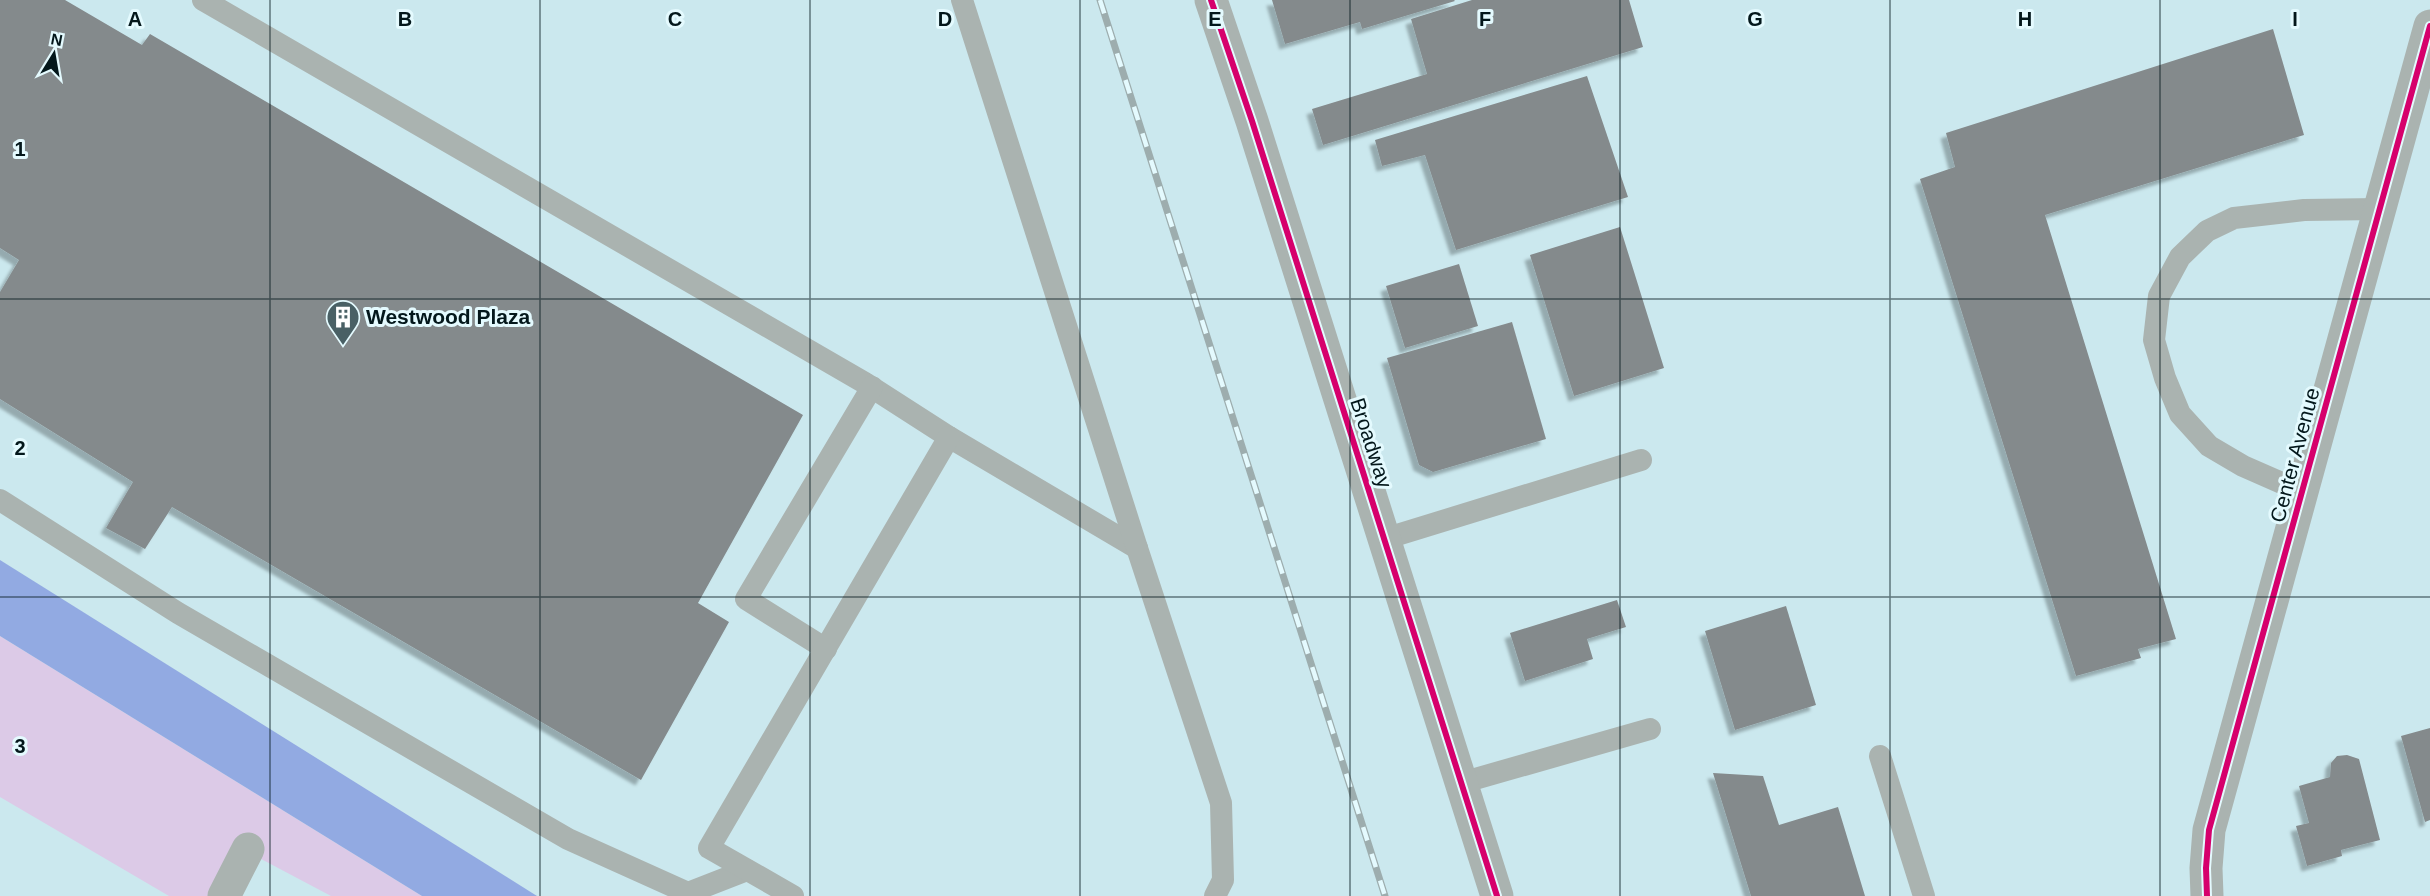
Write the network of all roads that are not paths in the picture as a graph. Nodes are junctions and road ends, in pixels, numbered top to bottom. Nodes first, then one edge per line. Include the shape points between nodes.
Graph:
1 (203, 0) edge
2 (962, 0) edge
3 (1211, 0) edge
4 (2430, 26) edge
5 (2379, 209) junction
6 (872, 387) junction
7 (949, 437) junction
8 (1641, 460) dead end
9 (2302, 492) junction
10 (0, 500) edge
11 (1384, 539) junction
12 (1137, 548) junction
13 (826, 649) junction
14 (1650, 729) dead end
15 (1880, 756) dead end
16 (1461, 783) junction
17 (248, 849) dead end
18 (747, 870) junction
19 (224, 896) edge
20 (793, 896) edge
21 (1215, 896) edge
22 (1497, 896) edge
23 (1924, 896) edge
24 (2207, 896) edge

1 - 6 lane
2 - 12 lane
3 - 11 street, Broadway
4 - 5 street, Center Avenue
5 - 9 street, Center Avenue
5 - 9 lane via 2304,210 2234,218 2207,231 2180,257 2159,296 2154,340 2180,414 2209,446
6 - 7 lane
6 - 13 lane via 746,599
7 - 12 lane
7 - 13 lane
8 - 11 lane
9 - 24 street, Center Avenue via 2209,830
10 - 18 lane via 178,613 568,839 688,893
11 - 16 street, Broadway
12 - 21 lane via 1221,803 1223,880
13 - 18 lane via 709,848
14 - 16 lane
15 - 23 lane
16 - 22 street, Broadway
17 - 19 street
18 - 20 lane

